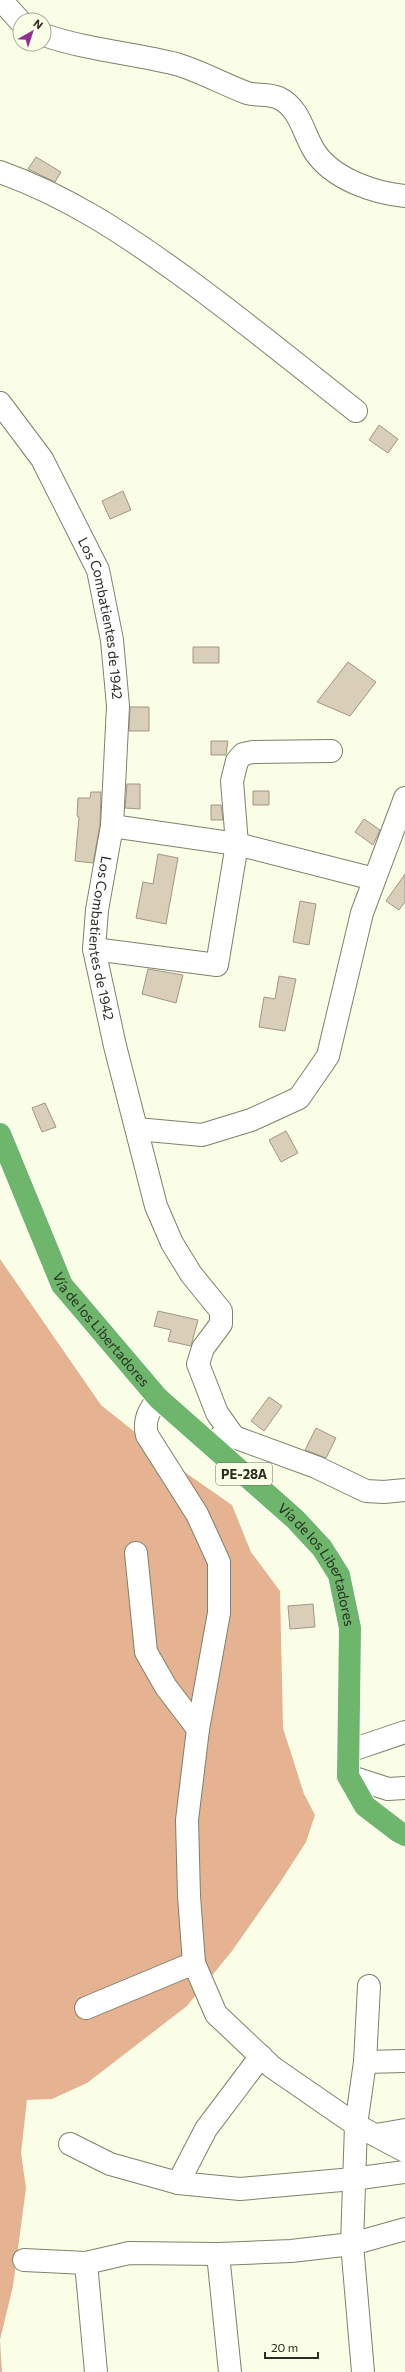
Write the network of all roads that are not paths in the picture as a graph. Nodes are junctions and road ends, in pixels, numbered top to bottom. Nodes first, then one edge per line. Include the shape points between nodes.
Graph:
1 (1, 0) edge
2 (12, 12) edge
3 (52, 38) edge
4 (0, 172) edge
5 (405, 196) edge
6 (0, 403) edge
7 (356, 411) dead end
8 (331, 751) dead end
9 (405, 798) edge
10 (112, 826) junction
11 (237, 844) junction
12 (374, 879) junction
13 (94, 949) junction
14 (137, 1129) junction
15 (0, 1134) edge
16 (158, 1398) junction
17 (234, 1437) junction
18 (204, 1439) junction
19 (405, 1490) edge
20 (136, 1553) dead end
21 (198, 1729) junction
22 (405, 1732) edge
23 (349, 1751) junction
24 (348, 1776) junction
25 (405, 1788) edge
26 (405, 1835) edge
27 (194, 1962) junction
28 (369, 1986) dead end
29 (86, 2008) dead end
30 (261, 2056) junction
31 (405, 2061) edge
32 (365, 2062) junction
33 (356, 2125) junction
34 (405, 2130) edge
35 (376, 2134) junction
36 (70, 2144) dead end
37 (405, 2151) edge
38 (405, 2172) edge
39 (353, 2179) junction
40 (178, 2183) junction
41 (405, 2229) edge
42 (352, 2244) junction
43 (218, 2254) junction
44 (24, 2260) dead end
45 (86, 2263) junction
46 (96, 2372) edge
47 (230, 2372) edge
48 (363, 2372) edge

1 - 2 street
3 - 5 street via 71,45 177,64 249,93 269,94 280,98 303,123 315,152 337,174 392,195
4 - 7 street via 26,181 111,225 240,318
6 - 10 street, Los Combatientes de 1942 via 42,459 98,570 112,640 118,706
8 - 11 street via 243,754 237,761 232,781
9 - 12 street
10 - 11 street
10 - 13 street, Los Combatientes de 1942 via 97,910
11 - 12 street
11 - 13 street via 217,965
12 - 14 street via 362,912 328,1056 299,1098 251,1120 202,1135
13 - 14 street, Los Combatientes de 1942 via 115,1046
14 - 17 street, Los Combatientes de 1942 via 156,1206 172,1243 191,1274 221,1311 221,1324 202,1348 198,1364 217,1413
15 - 16 highway, Vía de los Libertadores / PE-28A via 62,1285
16 - 18 highway, Vía de los Libertadores / PE-28A
16 - 21 street via 146,1417 147,1434 196,1514 219,1562 219,1613
17 - 18 street
17 - 19 street via 316,1468 366,1491
18 - 23 highway, Vía de los Libertadores / PE-28A via 295,1519 322,1548 339,1575 350,1628
20 - 21 street via 146,1652 166,1687
21 - 27 street via 187,1820
22 - 23 street
23 - 24 highway, Vía de los Libertadores / PE-28A
24 - 25 street via 388,1789
24 - 26 highway via 365,1806
27 - 29 street
27 - 30 street via 216,2014
28 - 32 street
30 - 33 street via 272,2067
30 - 40 street via 206,2129
31 - 32 street
32 - 33 street
33 - 35 street
33 - 39 street
34 - 35 street
35 - 37 street
36 - 40 street via 110,2164
38 - 39 street
39 - 40 street via 240,2189
39 - 42 street
41 - 42 street
42 - 43 street via 291,2252
42 - 48 street
43 - 45 street via 129,2253
43 - 47 street
44 - 45 street
45 - 46 street

